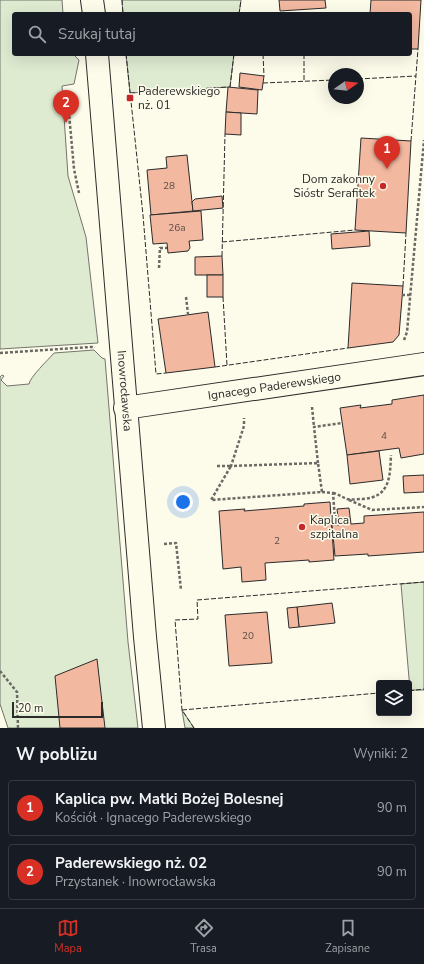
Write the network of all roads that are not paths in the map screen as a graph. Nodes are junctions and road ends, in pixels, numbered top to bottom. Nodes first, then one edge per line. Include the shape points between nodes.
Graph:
1 (92, 0) edge
2 (94, 12) edge
3 (96, 56) edge
4 (424, 364) edge
5 (126, 408) junction
6 (154, 728) edge

1 - 2 street
3 - 5 street, Inowrocławska
4 - 5 street, Ignacego Paderewskiego
5 - 6 street, Inowrocławska

